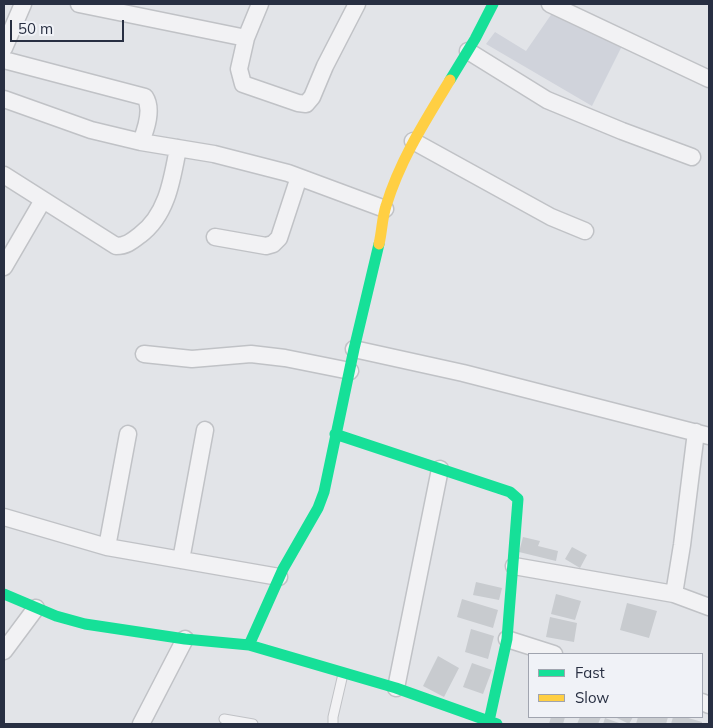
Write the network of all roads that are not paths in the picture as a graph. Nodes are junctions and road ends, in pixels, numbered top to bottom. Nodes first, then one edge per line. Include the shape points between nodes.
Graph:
1 (23, 4) edge
2 (79, 4) edge
3 (260, 4) edge
4 (357, 4) edge
5 (493, 4) edge
6 (550, 4) edge
7 (124, 8) edge
8 (246, 38) junction
9 (4, 48) edge
10 (468, 51) junction
11 (4, 60) edge
12 (709, 79) edge
13 (4, 99) edge
14 (413, 140) junction
15 (142, 142) junction
16 (178, 148) junction
17 (692, 157) dead end
18 (4, 175) edge
19 (299, 176) junction
20 (43, 200) junction
21 (385, 209) junction
22 (585, 231) dead end
23 (215, 237) dead end
24 (4, 267) edge
25 (354, 349) junction
26 (144, 354) dead end
27 (350, 370) junction
28 (204, 430) dead end
29 (128, 434) dead end
30 (335, 434) junction
31 (702, 434) edge
32 (440, 469) junction
33 (4, 517) edge
34 (108, 546) junction
35 (181, 560) junction
36 (514, 566) junction
37 (279, 577) junction
38 (4, 594) edge
39 (674, 594) junction
40 (709, 607) edge
41 (36, 608) junction
42 (507, 639) junction
43 (185, 640) junction
44 (249, 644) junction
45 (4, 651) edge
46 (551, 653) edge
47 (344, 674) junction
48 (396, 688) junction
49 (224, 719) dead end
50 (493, 723) edge
51 (141, 724) edge
52 (253, 724) edge
53 (333, 724) edge

1 - 9 street
2 - 7 street
3 - 8 street
4 - 8 street via 306,104 243,84 238,69
5 - 10 street
6 - 12 street
7 - 8 street
10 - 14 street
10 - 17 street via 547,100
11 - 15 street via 145,97 149,102 148,120
13 - 15 street via 91,130
14 - 21 street
14 - 22 street via 551,217
15 - 16 street
16 - 19 street
16 - 20 street via 172,182 160,211 147,230 125,246 116,246
18 - 20 street
19 - 21 street
19 - 23 street via 278,238 273,244 266,246
20 - 24 street
21 - 25 street
25 - 27 street
25 - 31 street via 463,373
26 - 27 street via 192,360 251,354
27 - 30 street
28 - 35 street
29 - 34 street
30 - 32 street
30 - 37 street via 318,508
31 - 39 street
32 - 36 street via 515,495 518,510
32 - 48 street
33 - 34 street
34 - 35 street
35 - 37 street
36 - 39 street
36 - 42 street
37 - 44 street
38 - 41 street
39 - 40 street
41 - 43 street via 85,624
41 - 45 street
42 - 46 street
42 - 50 street
43 - 44 street
43 - 51 street
44 - 47 street
47 - 48 street
47 - 53 lane
48 - 50 street
49 - 52 lane

